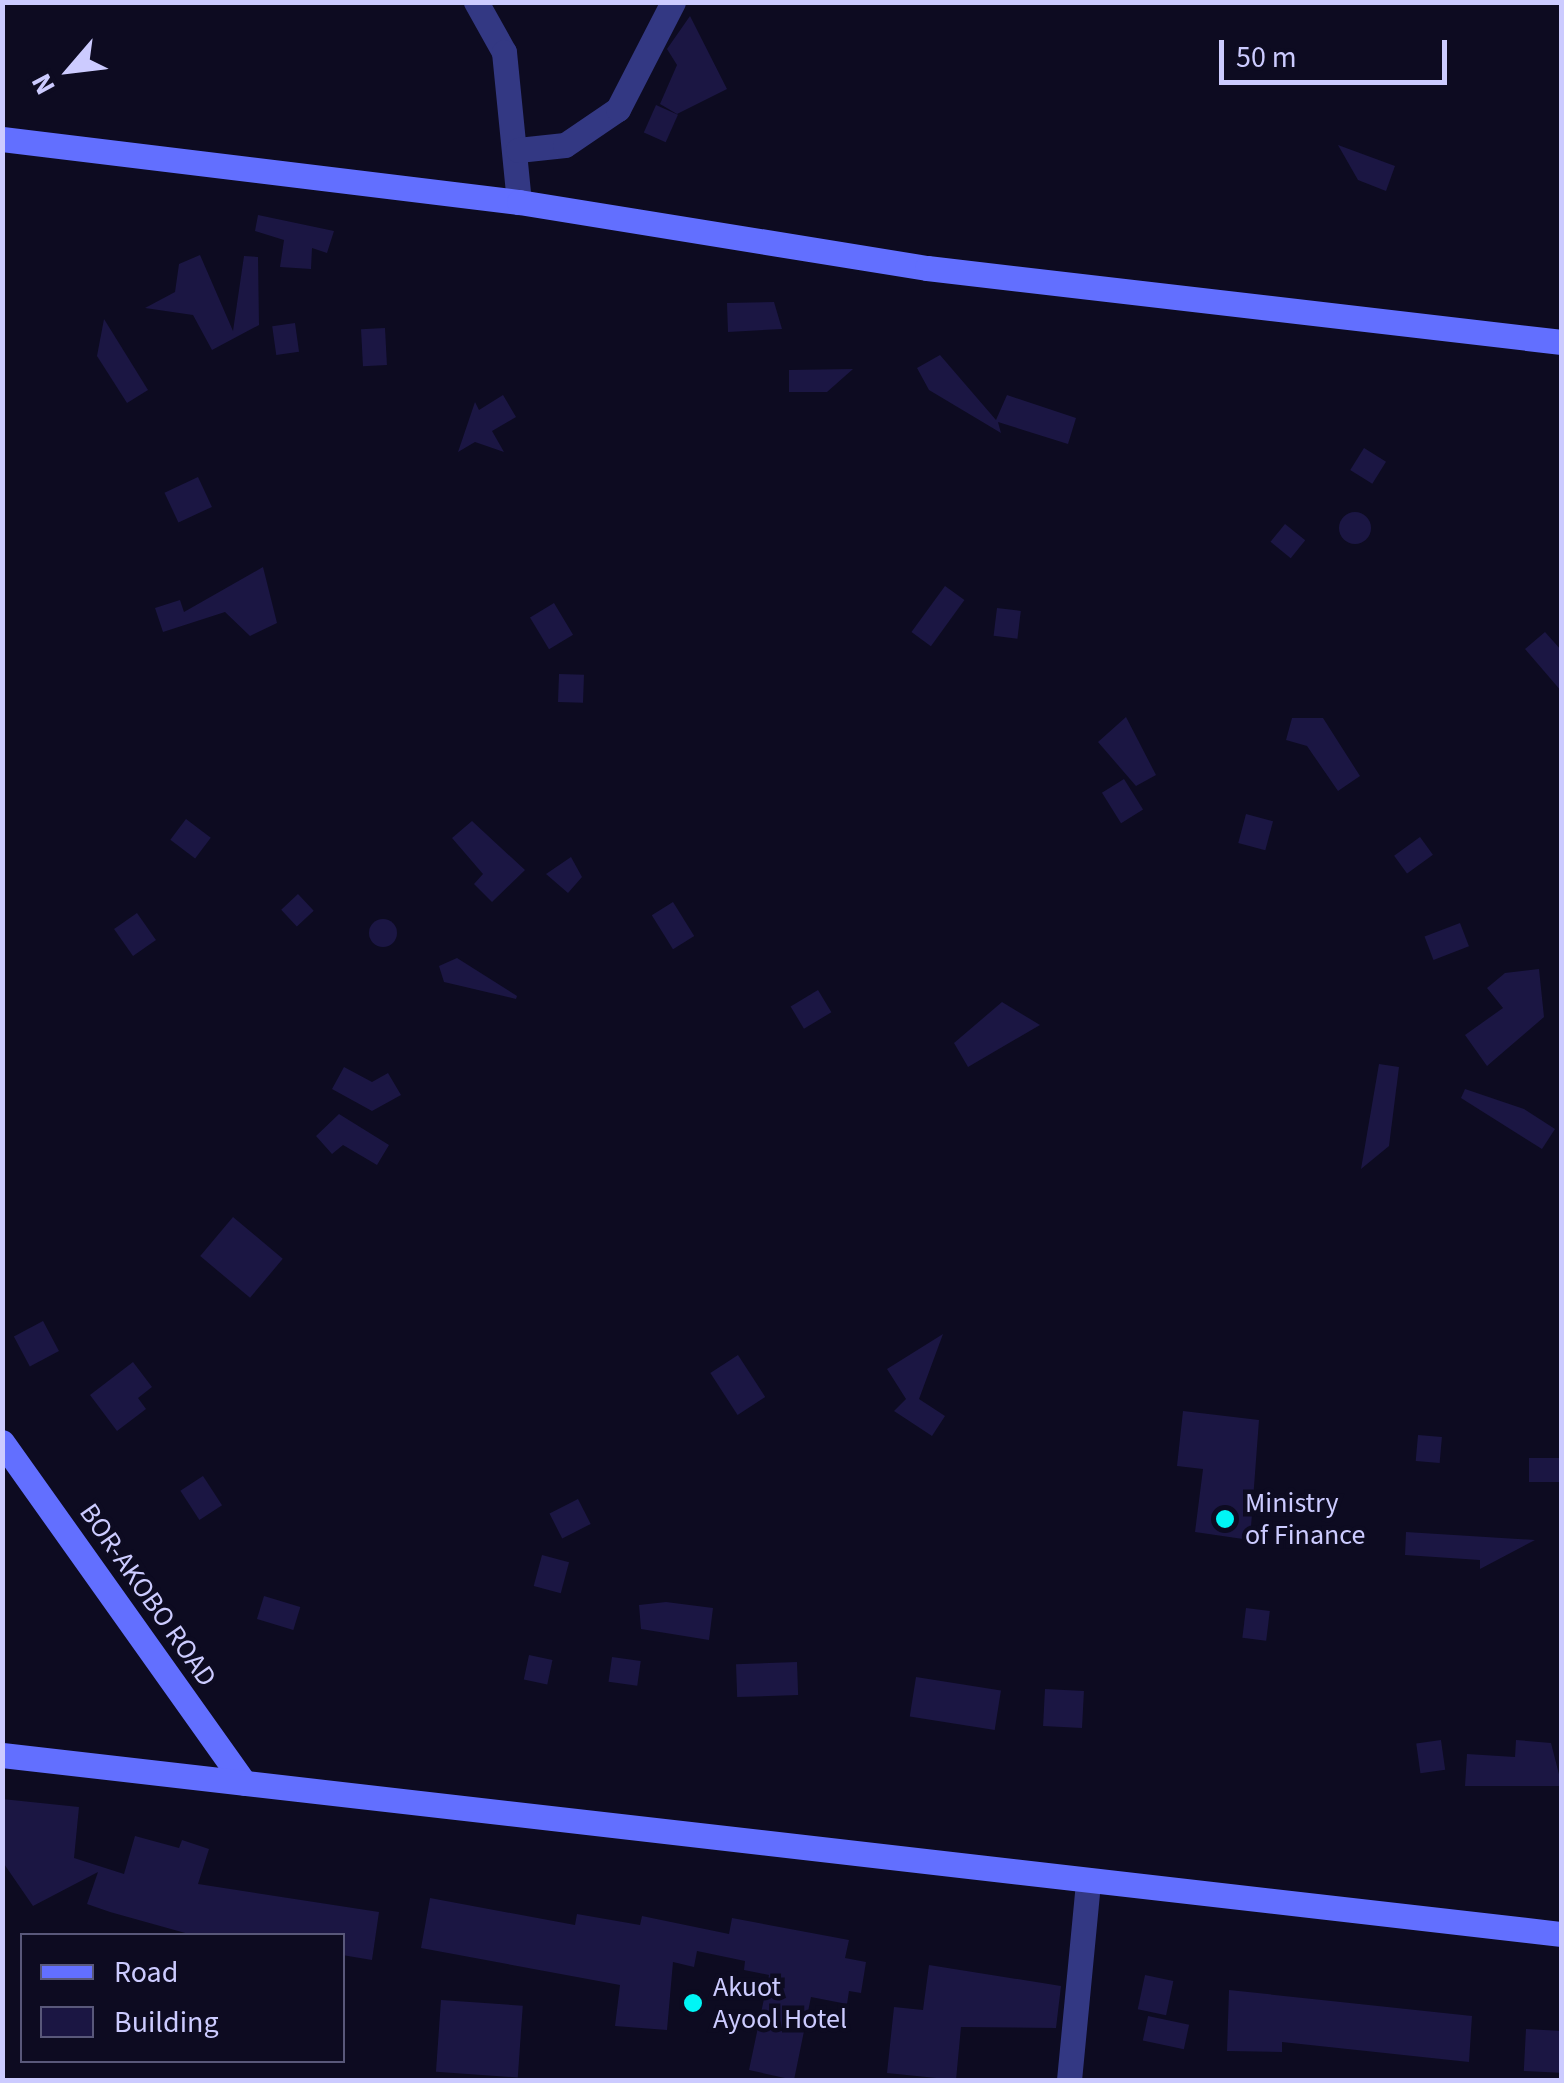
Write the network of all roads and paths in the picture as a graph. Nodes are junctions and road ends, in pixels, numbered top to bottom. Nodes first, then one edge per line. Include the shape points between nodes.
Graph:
1 (476, 2) edge
2 (674, 2) edge
3 (2, 139) edge
4 (518, 150) junction
5 (518, 202) junction
6 (1562, 342) edge
7 (2, 1442) edge
8 (2, 1755) edge
9 (244, 1783) junction
10 (1088, 1884) junction
11 (1562, 1934) edge
12 (1070, 2080) edge

1 - 4 street via 504,52
2 - 4 street via 618,109 565,145
3 - 5 street
4 - 5 street
5 - 6 street via 927,268
7 - 9 street, BOR-AKOBO ROAD
8 - 9 street
9 - 10 street
10 - 11 street
10 - 12 street

